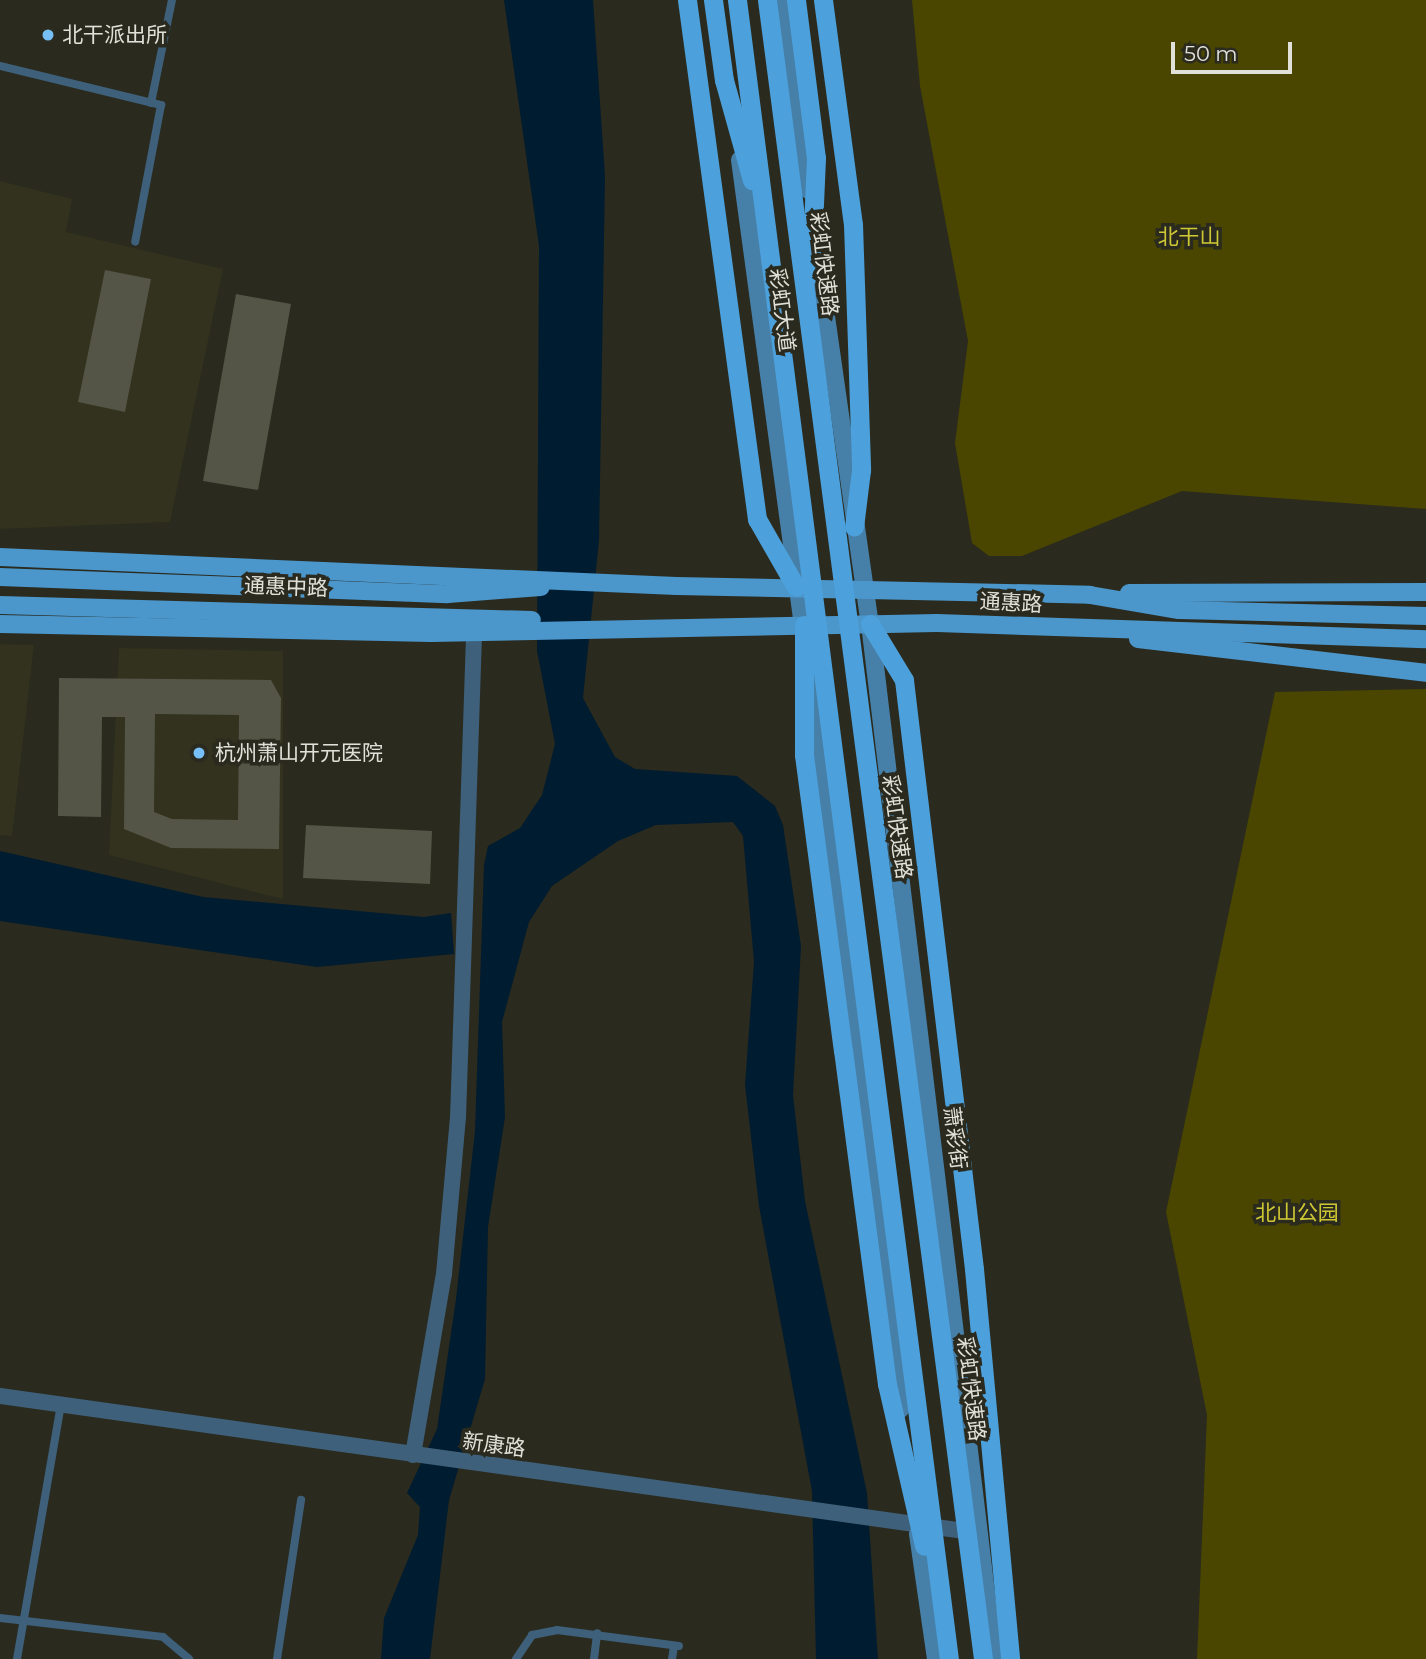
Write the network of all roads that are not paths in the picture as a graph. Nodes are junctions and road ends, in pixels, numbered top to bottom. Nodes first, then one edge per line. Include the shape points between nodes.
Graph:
1 (172, 0) edge
2 (687, 0) edge
3 (713, 0) edge
4 (719, 0) edge
5 (737, 0) edge
6 (767, 0) edge
7 (784, 0) edge
8 (796, 0) edge
9 (823, 0) edge
10 (0, 66) edge
11 (150, 103) junction
12 (135, 242) dead end
13 (772, 255) junction
14 (809, 331) junction
15 (854, 527) junction
16 (0, 557) edge
17 (0, 577) edge
18 (568, 582) junction
19 (600, 583) joint
20 (796, 587) junction
21 (862, 588) junction
22 (1426, 592) edge
23 (1090, 594) junction
24 (0, 604) edge
25 (1426, 616) edge
26 (0, 624) edge
27 (870, 624) junction
28 (804, 625) junction
29 (569, 626) junction
30 (593, 626) joint
31 (474, 630) junction
32 (1097, 632) junction
33 (1426, 639) edge
34 (1426, 673) edge
35 (0, 1396) edge
36 (61, 1405) junction
37 (414, 1455) junction
38 (301, 1500) dead end
39 (918, 1528) junction
40 (982, 1534) junction
41 (0, 1618) edge
42 (22, 1620) junction
43 (597, 1633) junction
44 (17, 1659) edge
45 (189, 1659) edge
46 (277, 1659) edge
47 (516, 1659) edge
48 (594, 1659) edge
49 (672, 1659) edge
50 (936, 1659) edge
51 (949, 1659) edge
52 (984, 1659) edge
53 (994, 1659) edge
54 (1010, 1659) edge

1 - 11 lane
2 - 20 highway via 757,519
3 - 13 highway, bridge via 724,80
4 - 20 main road, 彩虹大道
5 - 13 highway, bridge
6 - 14 highway, 彩虹快速路, bridge
7 - 15 main road, 彩虹大道
8 - 14 highway, bridge via 816,158
9 - 15 highway via 853,224 853,340 861,470
10 - 11 lane
11 - 12 lane via 161,105
13 - 51 highway, bridge
14 - 52 highway, 彩虹快速路, bridge
15 - 21 main road, 彩虹大道
16 - 18 main road, 通惠中路
17 - 18 main road, 通惠中路 via 475,595
18 - 19 main road, 通惠中路
19 - 20 main road, 通惠路
20 - 21 main road, 通惠路
20 - 28 main road, 彩虹大道
21 - 23 main road, 通惠路
21 - 27 main road, 彩虹大道
22 - 23 main road
23 - 25 main road, 通惠路 via 1179,610
24 - 29 main road, 通惠中路 via 509,616
26 - 31 main road, 通惠中路
27 - 28 main road, 通惠路
27 - 32 main road, 通惠路
27 - 40 main road, 萧彩街
27 - 54 highway via 904,680 950,1055
28 - 30 main road, 通惠路
28 - 39 main road
28 - 51 highway, bridge via 804,755 887,1384
29 - 30 main road, 通惠中路
29 - 31 main road, 通惠中路
31 - 37 street via 458,1118 444,1275
32 - 33 main road, 通惠路
32 - 34 main road via 1240,655
35 - 36 street, 新康路
36 - 37 street, 新康路
36 - 42 lane
37 - 39 street, 新康路
38 - 46 lane
39 - 40 street, 新康路
39 - 50 main road
40 - 53 main road, 萧彩街
41 - 42 lane
42 - 44 lane
42 - 45 lane via 163,1637
43 - 47 lane via 532,1635
43 - 48 lane
43 - 49 lane via 676,1646

